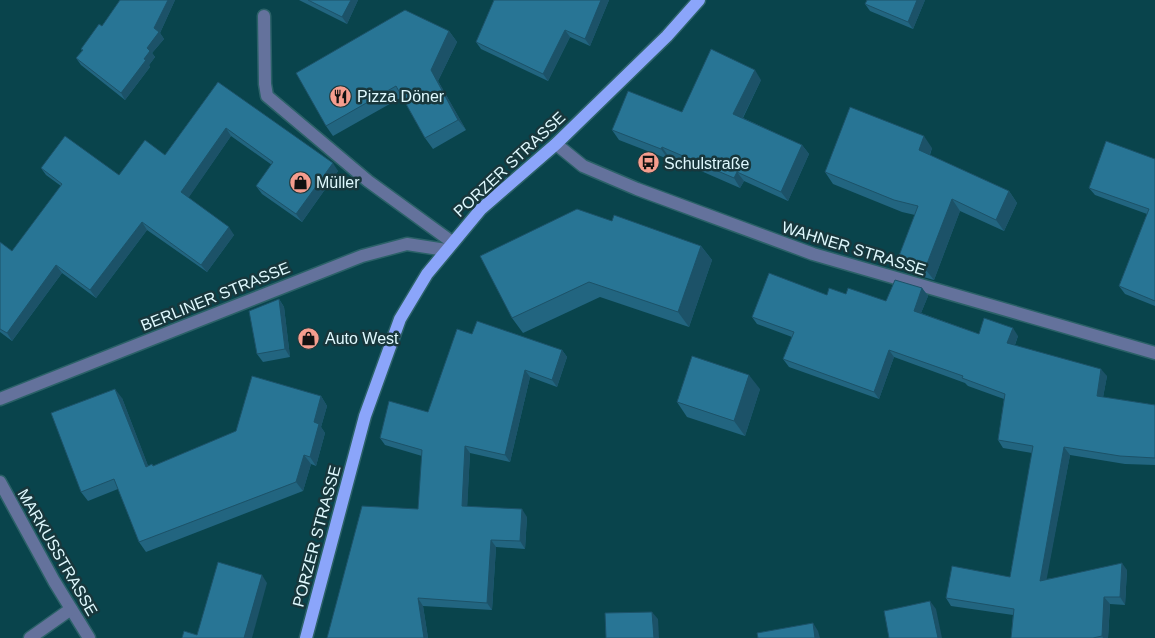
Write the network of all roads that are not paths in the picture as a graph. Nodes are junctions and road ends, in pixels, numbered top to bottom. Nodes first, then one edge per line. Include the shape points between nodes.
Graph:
1 (699, 0) edge
2 (264, 16) dead end
3 (556, 144) junction
4 (449, 246) junction
5 (1155, 353) edge
6 (0, 399) edge
7 (0, 482) edge
8 (71, 609) junction
9 (30, 638) edge
10 (89, 638) edge
11 (306, 638) edge

1 - 3 main road, PORZER STRASSE via 667,36
2 - 4 street via 267,96
3 - 4 main road, PORZER STRASSE via 481,208
3 - 5 street, WAHNER STRASSE via 583,166 636,189 813,254
4 - 6 street, BERLINER STRASSE via 407,244 362,256
4 - 11 main road, PORZER STRASSE via 427,274 400,319 381,369 365,416
7 - 8 street, MARKUSSTRASSE
8 - 9 street
8 - 10 street, MARKUSSTRASSE

